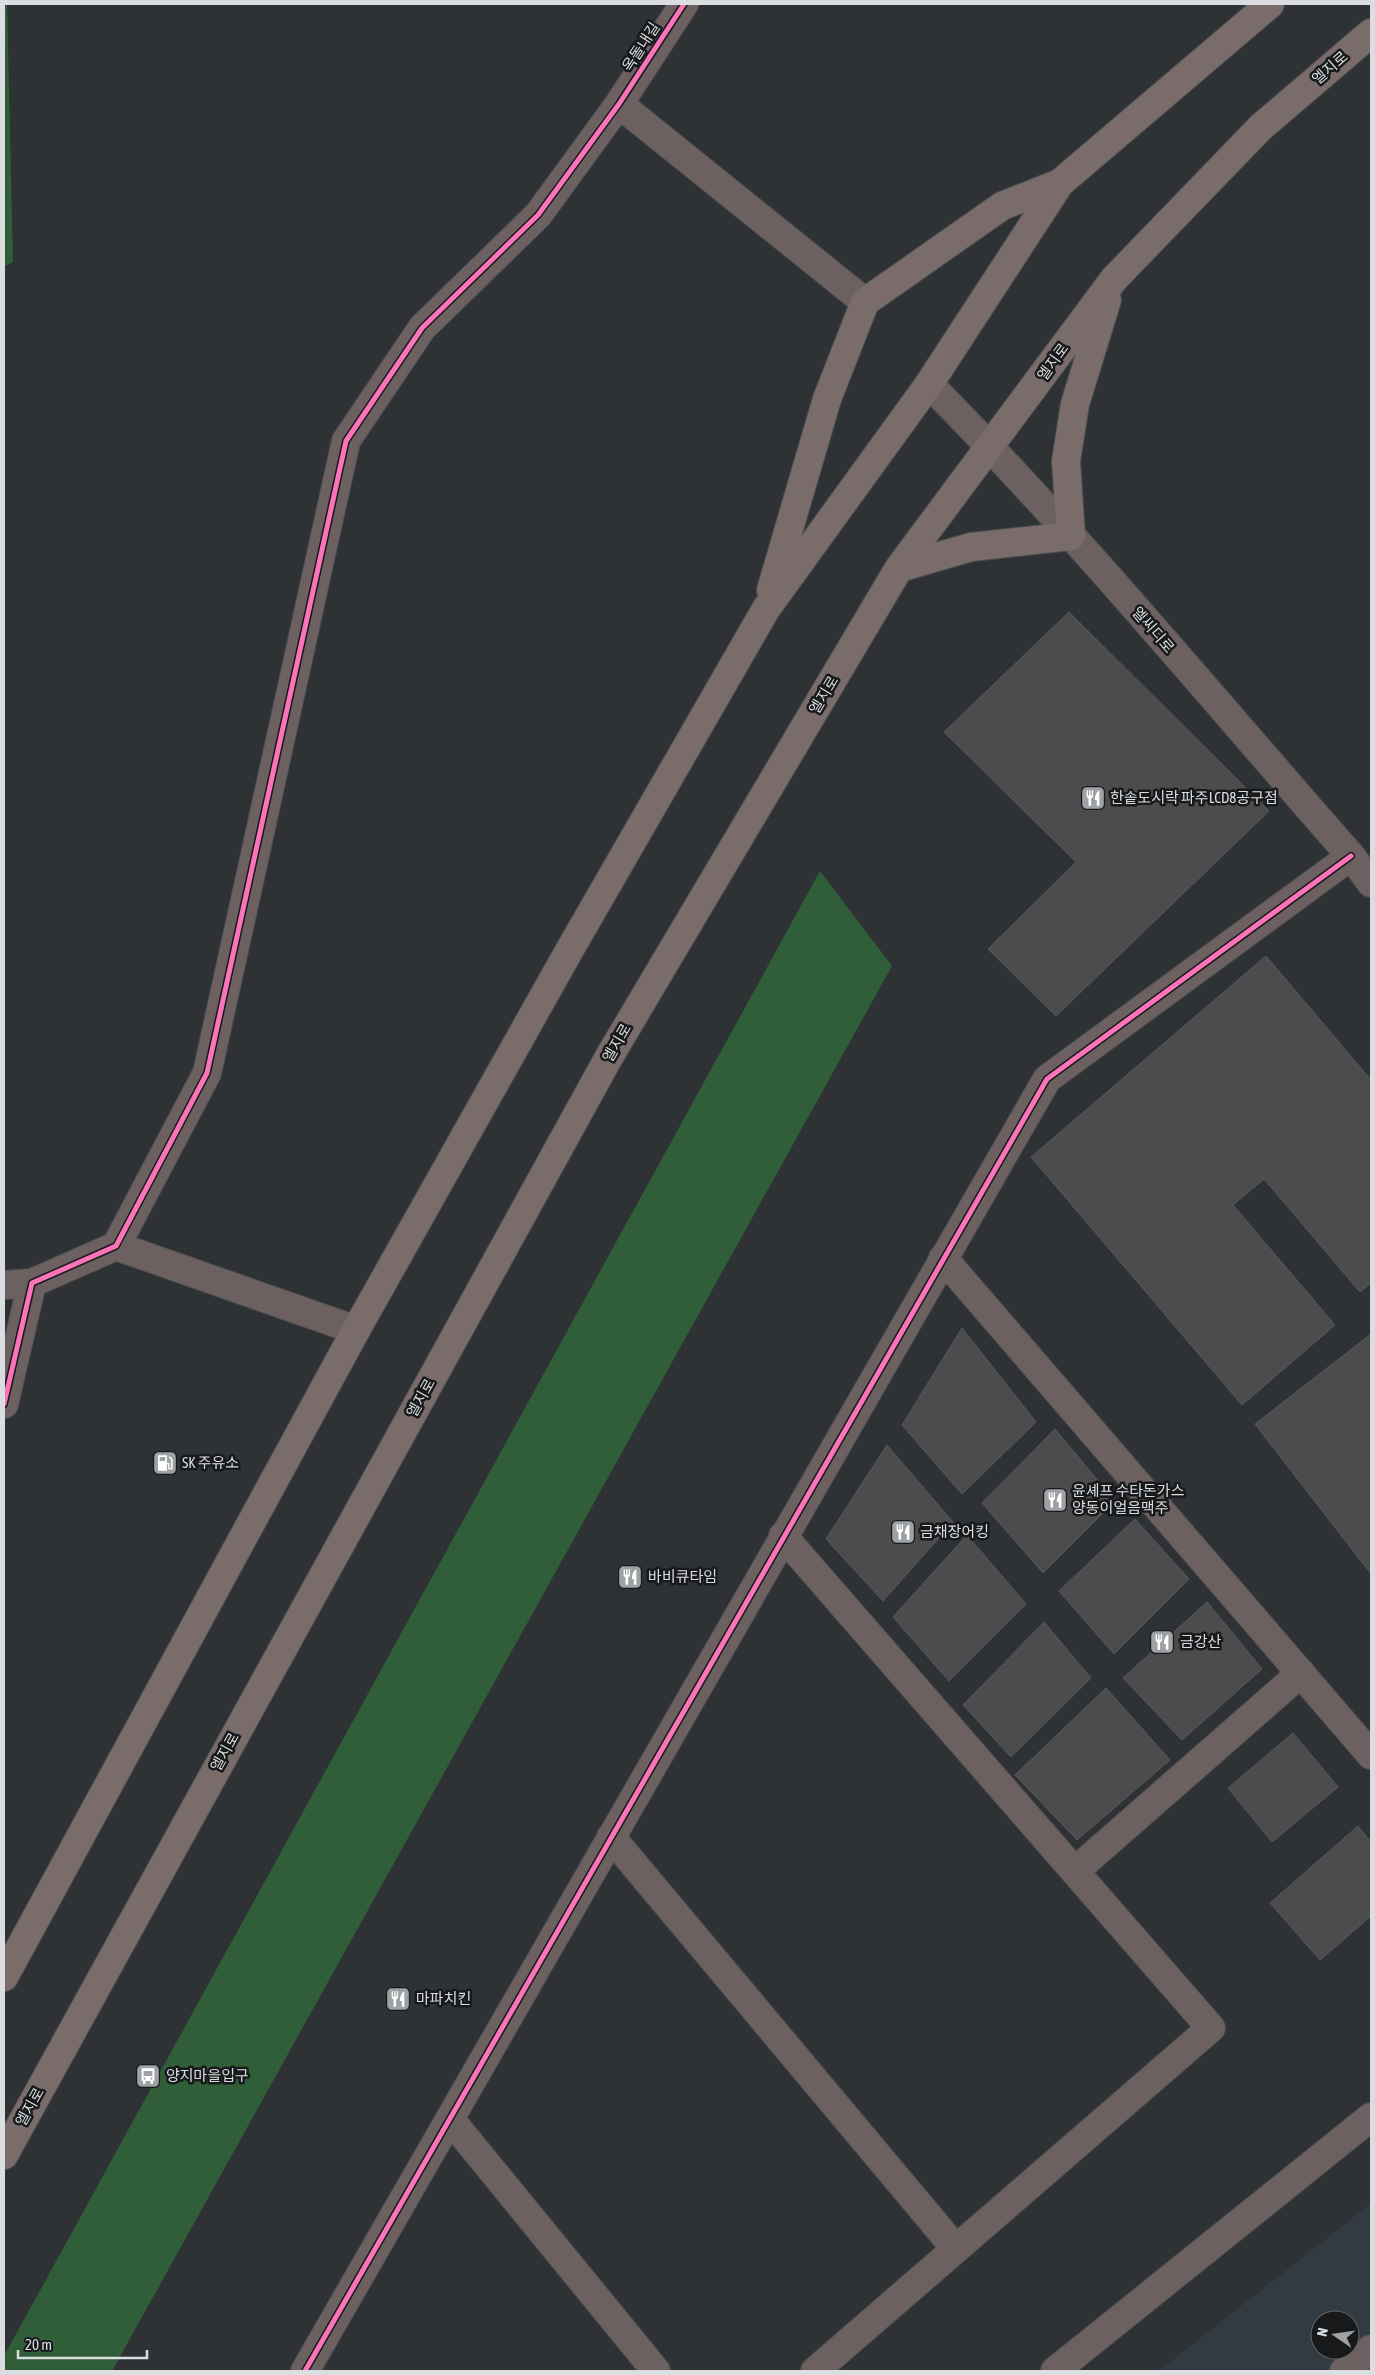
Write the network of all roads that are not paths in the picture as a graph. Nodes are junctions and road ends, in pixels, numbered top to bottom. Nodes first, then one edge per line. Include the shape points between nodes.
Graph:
1 (684, 4) edge
2 (1270, 4) edge
3 (1371, 33) edge
4 (619, 104) junction
5 (1060, 183) junction
6 (1114, 279) junction
7 (865, 302) junction
8 (929, 384) junction
9 (991, 446) junction
10 (1071, 536) junction
11 (899, 568) junction
12 (766, 609) junction
13 (1351, 856) junction
14 (1371, 882) edge
15 (116, 1246) junction
16 (943, 1258) junction
17 (32, 1283) junction
18 (4, 1285) edge
19 (356, 1330) junction
20 (4, 1404) edge
21 (783, 1536) junction
22 (1301, 1673) junction
23 (1371, 1754) edge
24 (610, 1837) junction
25 (1075, 1871) junction
26 (4, 1977) edge
27 (1371, 2116) edge
28 (450, 2119) junction
29 (4, 2155) edge
30 (956, 2250) junction
31 (1371, 2349) edge
32 (305, 2371) edge
33 (656, 2371) edge
34 (815, 2371) edge
35 (1054, 2371) edge
36 (1344, 2371) edge

1 - 4 street, 옥돌내길
2 - 5 main road
3 - 6 main road, 엘지로 via 1261,127
4 - 7 street
4 - 15 street, 옥돌내길 via 538,215 422,328 346,441 207,1073
5 - 7 main road via 1002,206
5 - 8 main road
6 - 9 main road, 엘지로
6 - 10 main road via 1075,404 1067,451
7 - 12 main road via 827,399
8 - 9 street, 엘씨디로
8 - 12 main road
9 - 10 street, 엘씨디로
9 - 11 main road, 엘지로
10 - 11 main road via 971,547
10 - 13 street, 엘씨디로
11 - 29 main road, 엘지로 via 609,1057
12 - 19 main road via 568,951
13 - 14 street, 엘씨디로
13 - 16 street via 1047,1079
15 - 17 street
15 - 19 street
16 - 21 street
16 - 22 street
17 - 18 street
17 - 20 street
19 - 26 main road
21 - 24 street
21 - 25 street
22 - 23 street
22 - 25 street
24 - 28 street
24 - 30 street
25 - 30 street via 1211,2028
27 - 35 street
28 - 32 street
28 - 33 street
30 - 34 street
31 - 36 street

